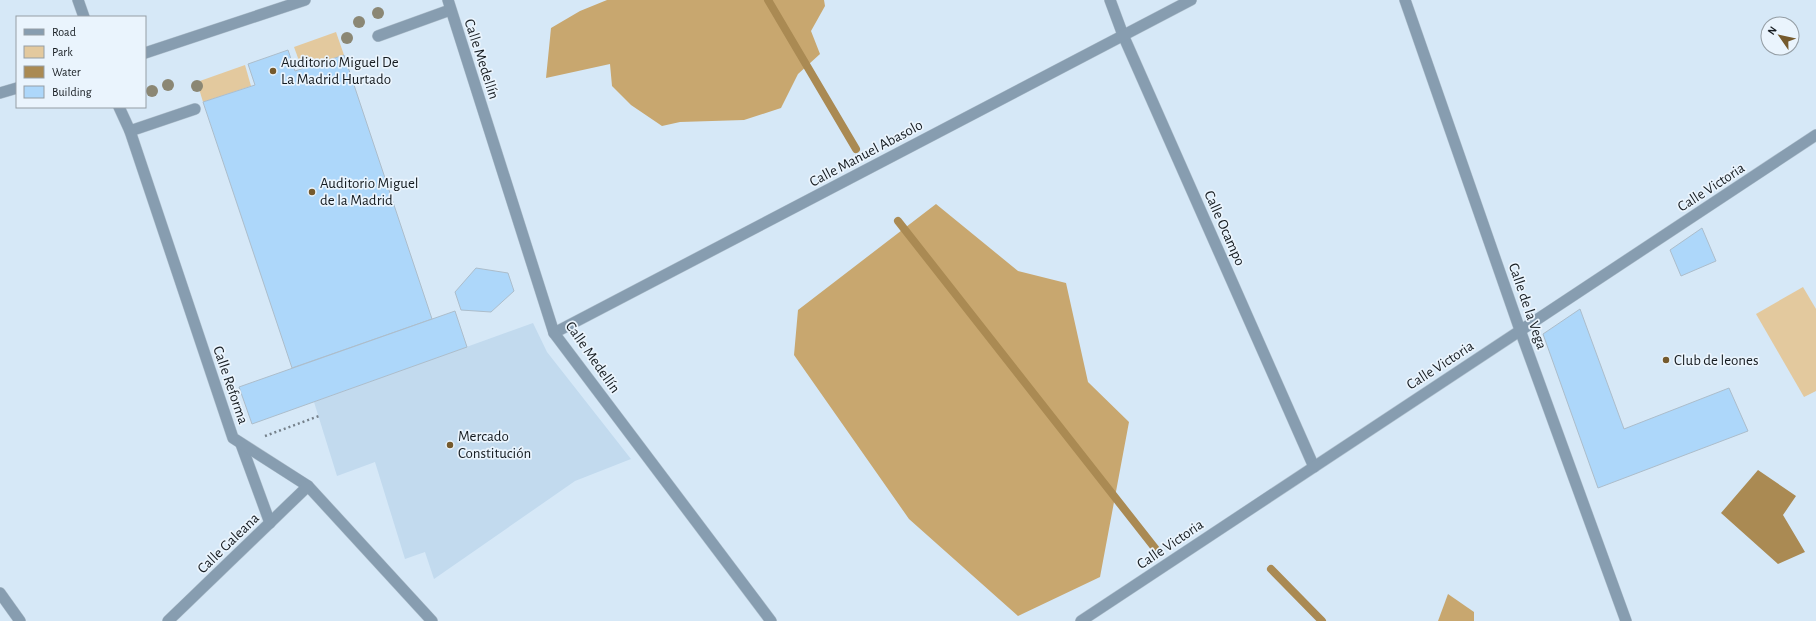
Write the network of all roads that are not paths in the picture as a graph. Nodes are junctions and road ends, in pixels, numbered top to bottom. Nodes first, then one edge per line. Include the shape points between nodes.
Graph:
1 (78, 0) edge
2 (305, 0) edge
3 (1110, 0) edge
4 (1191, 0) edge
5 (1405, 0) edge
6 (449, 5) edge
7 (84, 16) edge
8 (1123, 35) junction
9 (378, 36) dead end
10 (146, 53) edge
11 (16, 88) edge
12 (0, 93) edge
13 (119, 108) edge
14 (195, 109) dead end
15 (130, 131) junction
16 (1816, 135) edge
17 (1520, 330) junction
18 (554, 333) junction
19 (241, 444) junction
20 (1314, 467) junction
21 (308, 486) junction
22 (270, 523) junction
23 (0, 593) edge
24 (20, 621) edge
25 (168, 621) edge
26 (432, 621) edge
27 (771, 621) edge
28 (1082, 621) edge
29 (1626, 621) edge

1 - 7 street
2 - 10 street
3 - 8 street, Calle Ocampo
4 - 8 street, Calle Manuel Abasolo
5 - 17 street, Calle de la Vega
6 - 9 street
6 - 18 street, Calle Medellín
8 - 18 street, Calle Manuel Abasolo
8 - 20 street, Calle Ocampo
11 - 12 street
13 - 15 street, Calle Reforma
14 - 15 street
15 - 19 street, Calle Reforma via 233,438
16 - 17 street, Calle Victoria
17 - 20 street, Calle Victoria
17 - 29 street, Calle de la Vega
18 - 27 street, Calle Medellín
19 - 21 street, Calle Reforma
19 - 22 street
20 - 28 street, Calle Victoria
21 - 22 street, Calle Galeana
21 - 26 street, Calle Reforma
22 - 25 street, Calle Galeana
23 - 24 street

